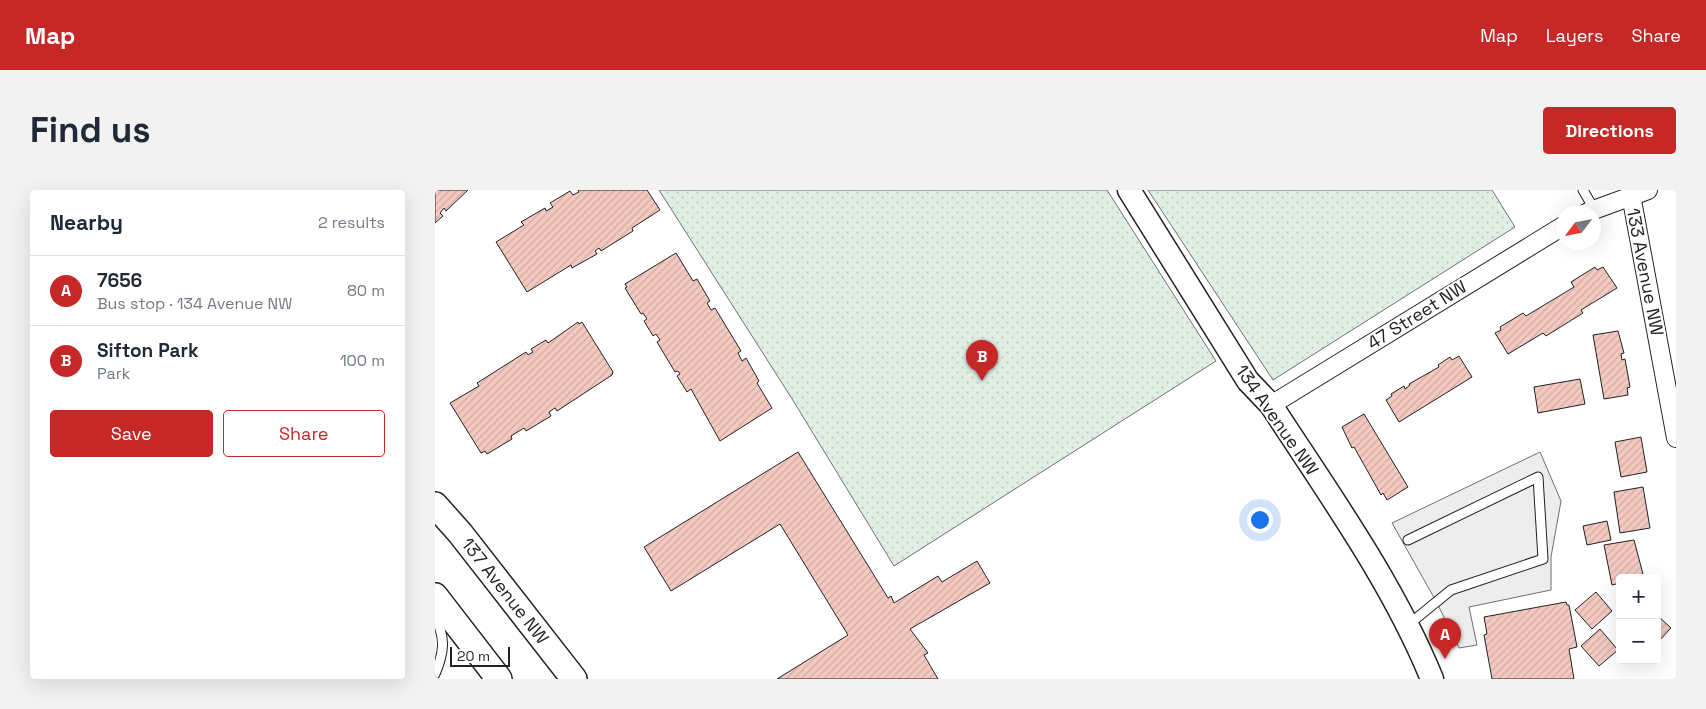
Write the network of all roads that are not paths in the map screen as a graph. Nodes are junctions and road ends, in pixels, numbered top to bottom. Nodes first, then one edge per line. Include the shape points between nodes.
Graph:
1 (1129, 190) edge
2 (1583, 190) edge
3 (1648, 190) edge
4 (1631, 195) junction
5 (1589, 205) edge
6 (1601, 207) edge
7 (1556, 230) edge
8 (1271, 405) junction
9 (1676, 438) edge
10 (435, 505) edge
11 (1409, 540) dead end
12 (435, 596) edge
13 (435, 617) edge
14 (1408, 625) junction
15 (435, 674) edge
16 (499, 679) edge
17 (573, 679) edge
18 (1432, 679) edge

1 - 8 street, 134 Avenue NW via 1248,381
2 - 5 lane
3 - 4 street
4 - 6 street
4 - 9 street, 133 Avenue NW
7 - 8 street, 47 Street NW
8 - 14 street, 134 Avenue NW via 1385,583
10 - 17 main road, 137 Avenue NW
11 - 14 lane via 1538,477 1543,559 1451,590
12 - 16 main road
13 - 15 lane via 444,648
14 - 18 street, 134 Avenue NW

